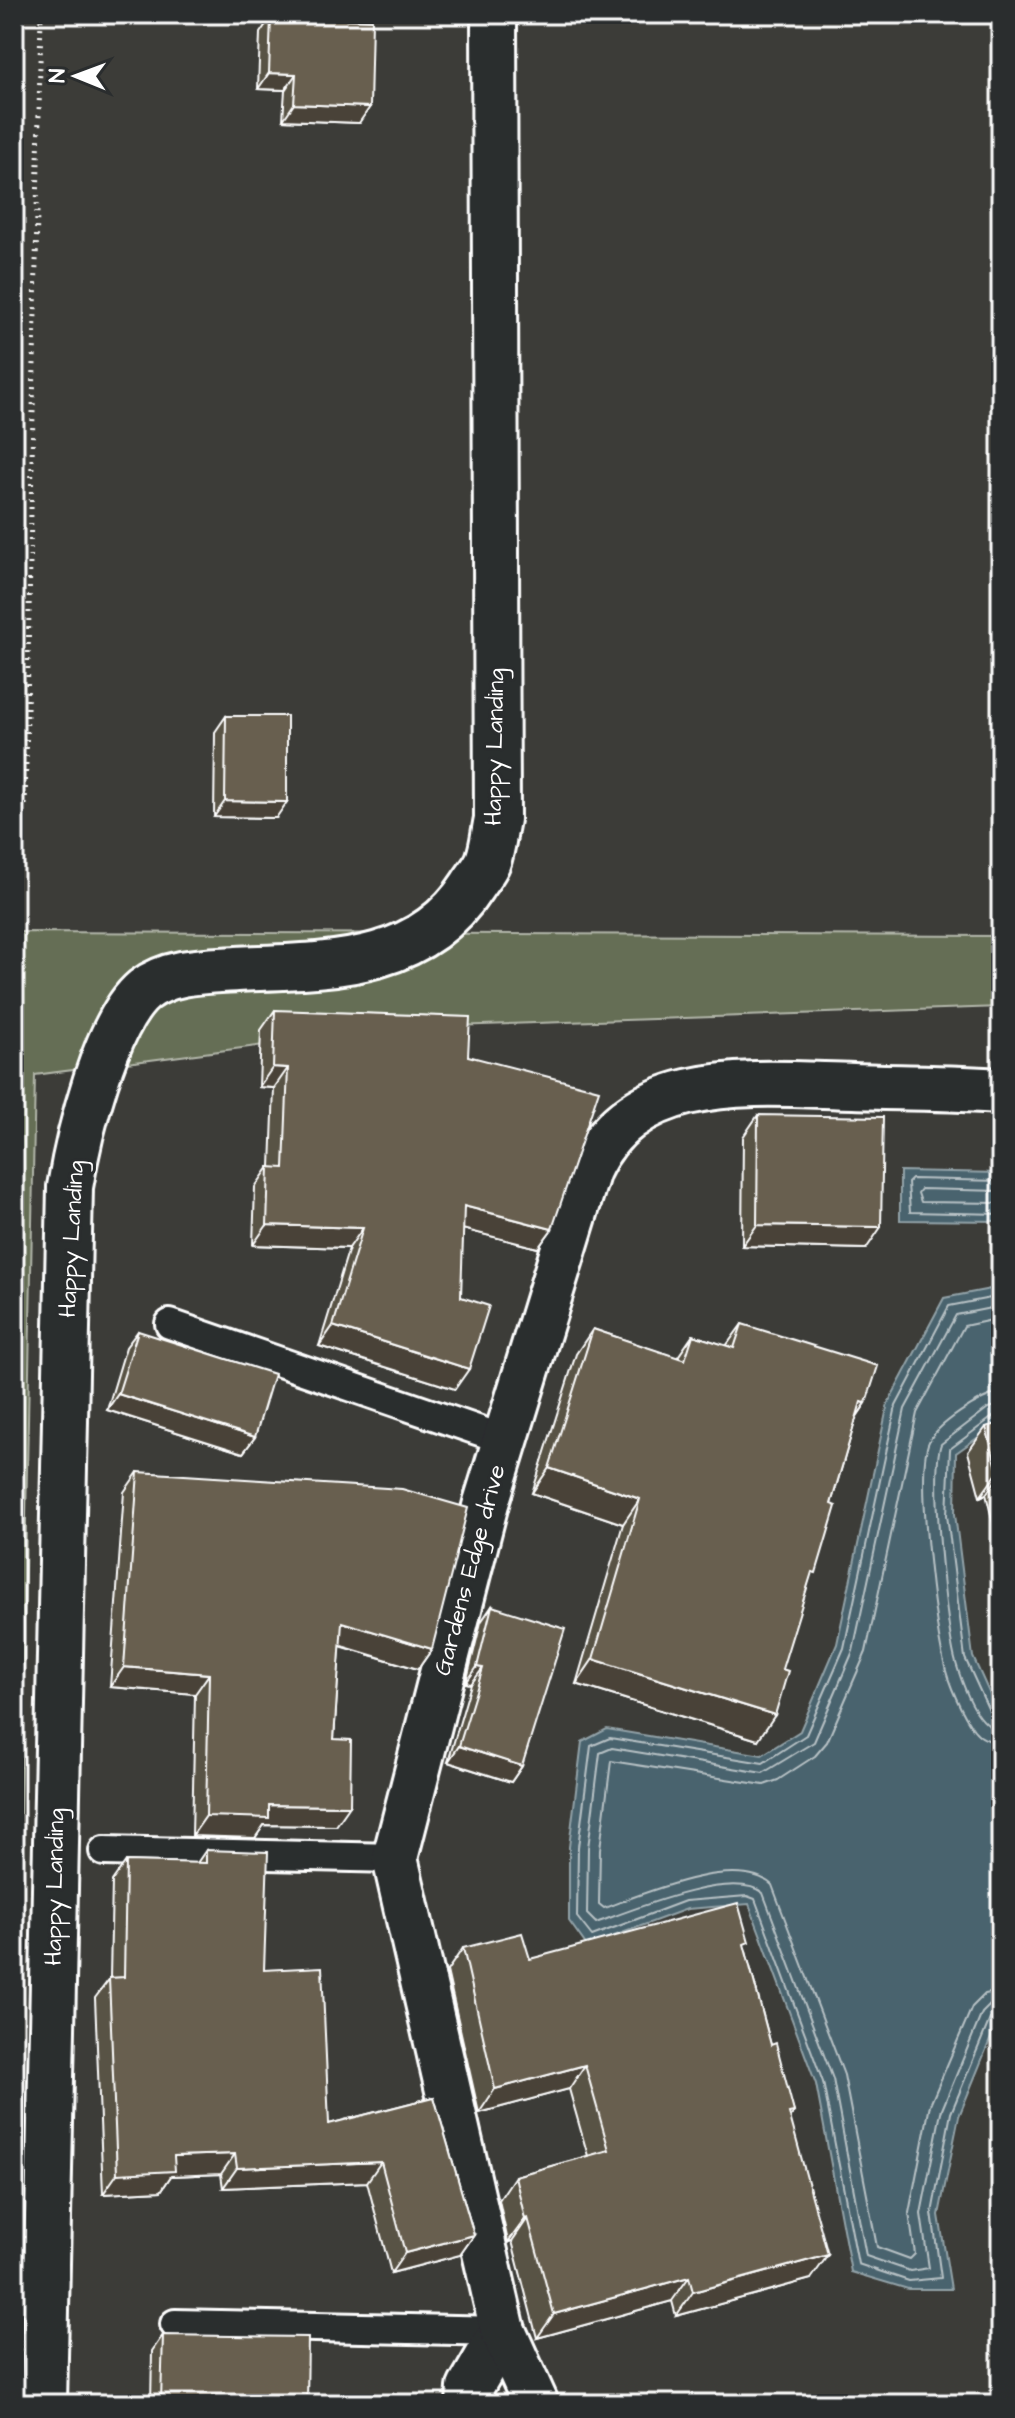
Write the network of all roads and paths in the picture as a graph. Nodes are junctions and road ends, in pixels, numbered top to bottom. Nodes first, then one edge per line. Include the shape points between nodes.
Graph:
1 (41, 14) edge
2 (494, 14) edge
3 (14, 807) edge
4 (1001, 1091) edge
5 (170, 1324) dead end
6 (506, 1440) junction
7 (104, 1851) dead end
8 (395, 1858) junction
9 (175, 2324) dead end
10 (503, 2331) junction
11 (44, 2404) edge
12 (469, 2404) edge
13 (536, 2404) edge

1 - 3 path via 25,810
2 - 11 street, Happy Landing via 497,819 488,861 463,901 428,934 400,949 329,964 188,972 145,990 105,1053 77,1144 70,1187
4 - 6 street, Gardens Edge drive via 727,1086 676,1094 630,1116 602,1144 588,1170
5 - 6 lane
6 - 8 street, Gardens Edge drive
7 - 8 lane
8 - 10 street, Gardens Edge drive
9 - 10 lane
10 - 12 street via 470,2388
10 - 13 street, Gardens Edge drive

